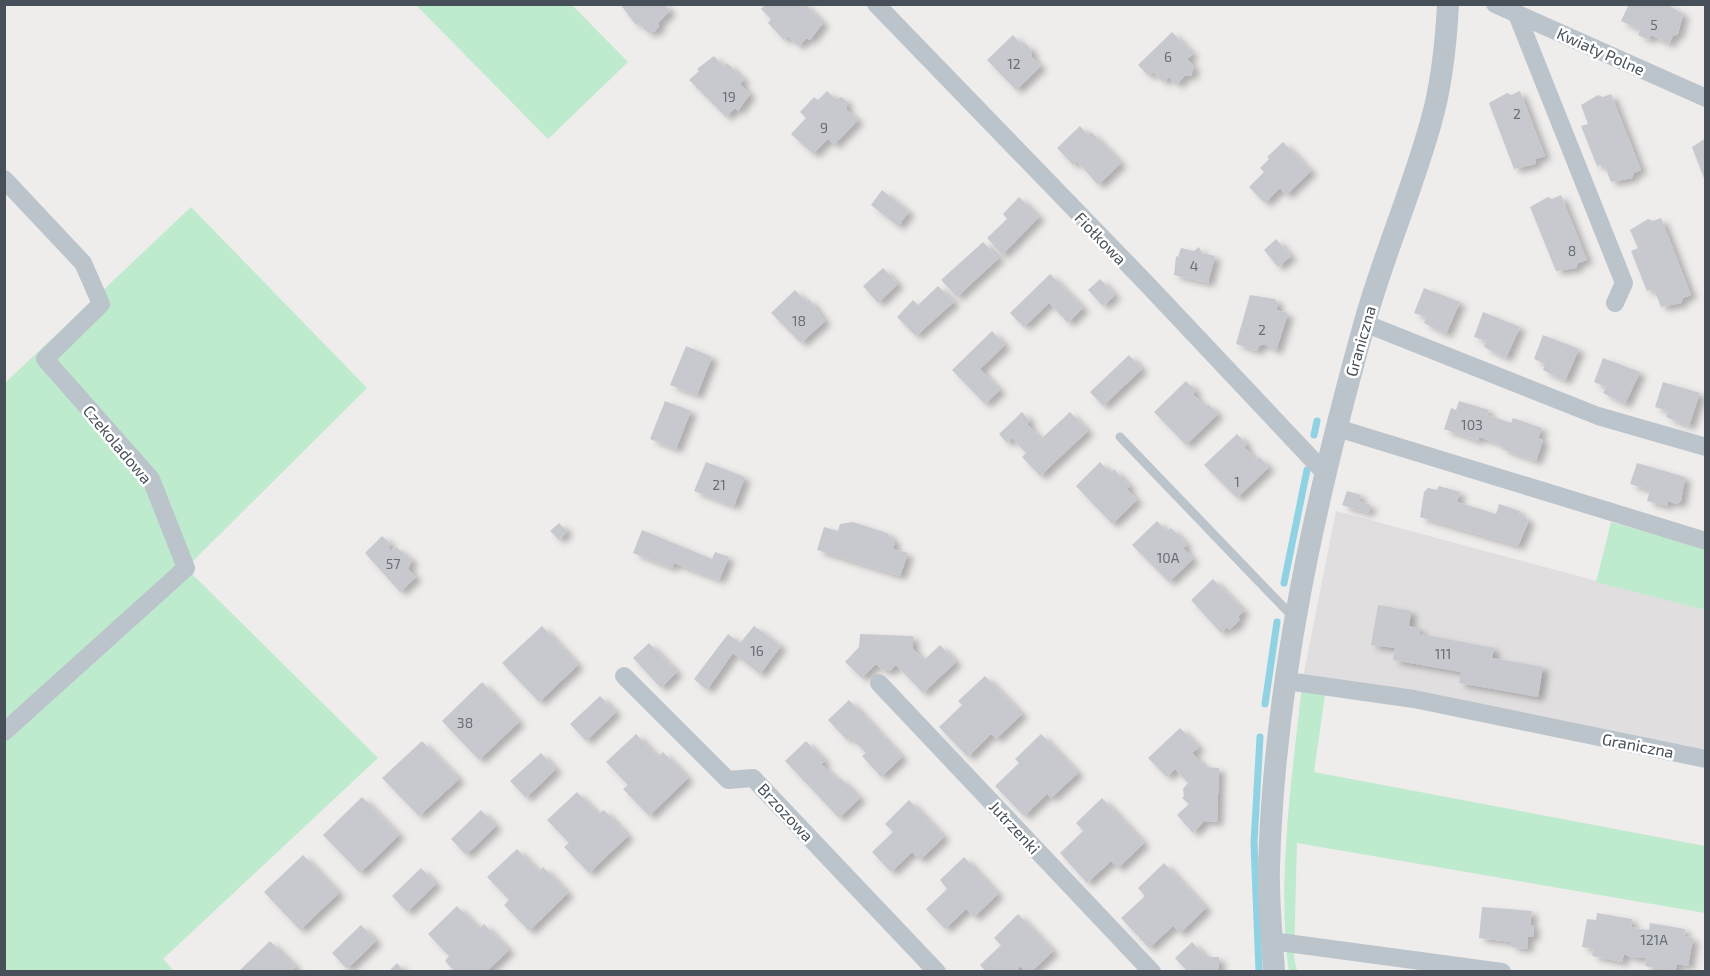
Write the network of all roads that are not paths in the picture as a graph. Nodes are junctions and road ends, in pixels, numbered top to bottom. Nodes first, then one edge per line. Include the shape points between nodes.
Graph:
1 (876, 4) edge
2 (1448, 4) edge
3 (1495, 4) edge
4 (1516, 12) junction
5 (1706, 98) edge
6 (4, 179) edge
7 (1615, 303) dead end
8 (1364, 323) junction
9 (1337, 428) junction
10 (1120, 437) dead end
11 (1706, 447) edge
12 (1325, 473) junction
13 (1706, 541) edge
14 (1296, 621) junction
15 (624, 676) dead end
16 (1287, 681) junction
17 (879, 683) dead end
18 (4, 732) edge
19 (1706, 759) edge
20 (1272, 941) junction
21 (937, 972) edge
22 (1152, 972) edge
23 (1274, 972) edge
24 (1502, 972) edge

1 - 12 street, Fiołkowa
2 - 8 street, Graniczna via 1446,50 1431,122
3 - 4 street, Kwiaty Polne
4 - 5 street, Kwiaty Polne
4 - 7 street via 1624,283
6 - 18 street, Czekoladowa via 83,263 102,304 45,359 151,479 186,568
8 - 9 street, Graniczna
8 - 11 street via 1598,416
9 - 12 street, Graniczna
9 - 13 street
10 - 14 lane
12 - 14 street, Graniczna
14 - 16 street, Graniczna
15 - 21 street, Brzozowa via 728,780 753,778
16 - 19 street, Graniczna via 1414,699
16 - 20 street, Graniczna via 1279,730 1269,868
17 - 22 street, Jutrzenki
20 - 23 street, Graniczna
20 - 24 street

